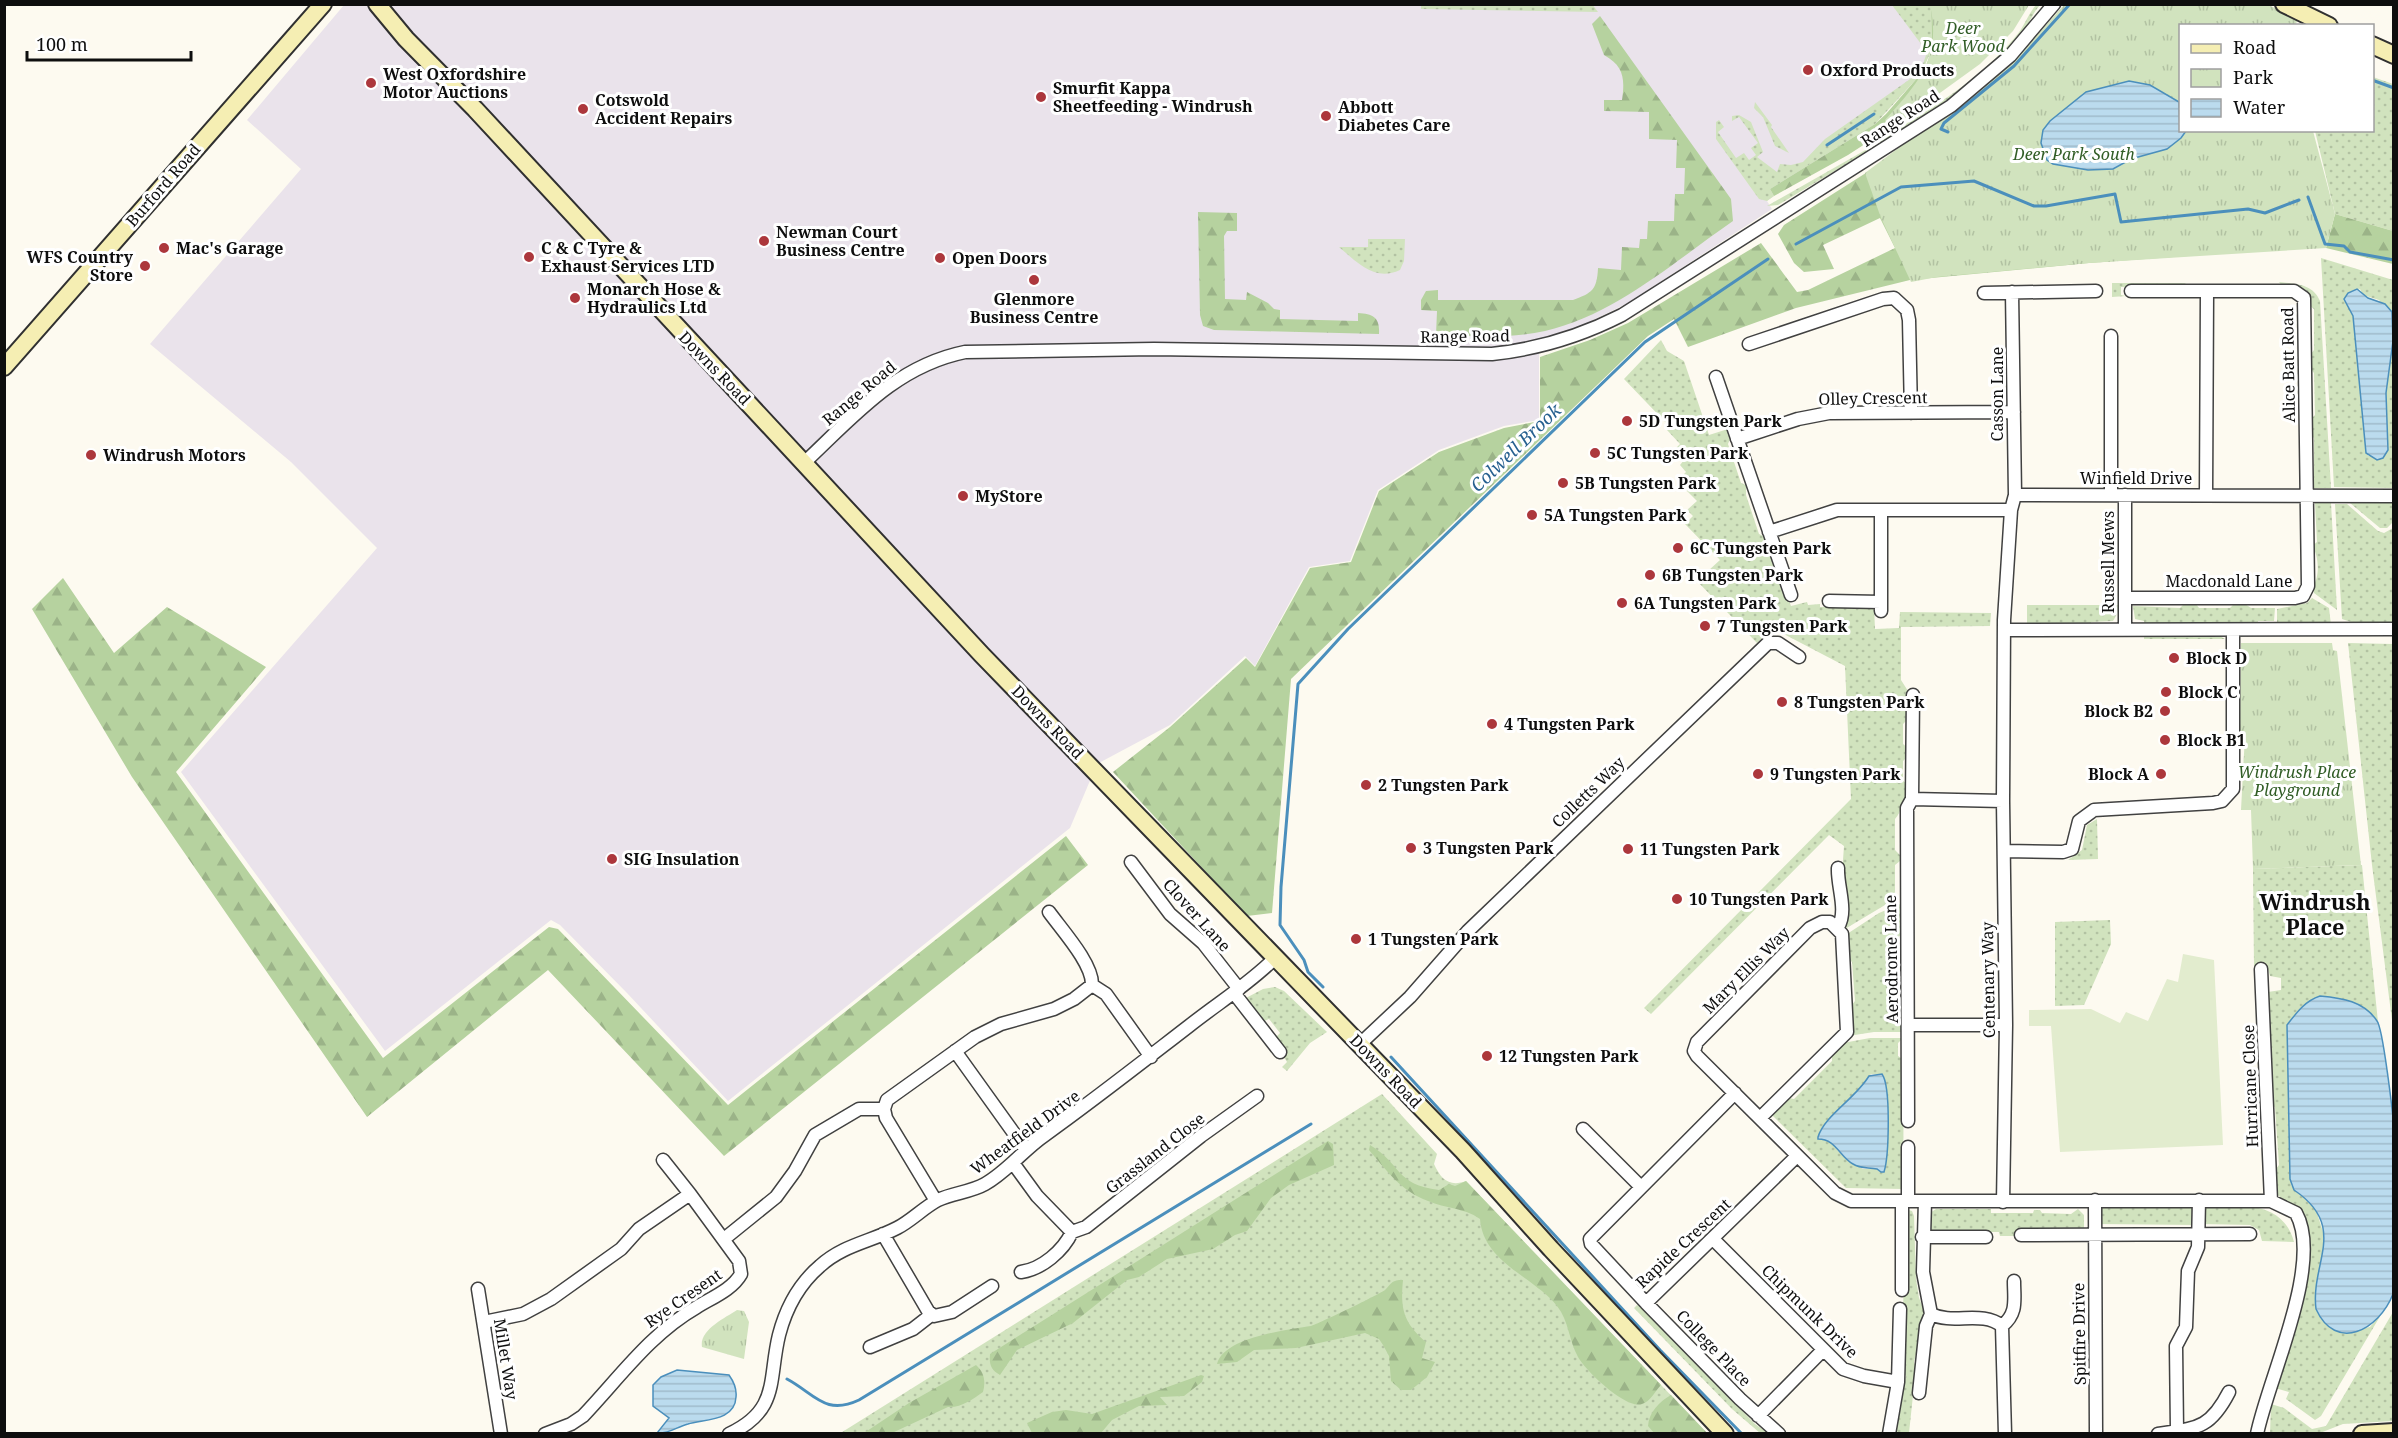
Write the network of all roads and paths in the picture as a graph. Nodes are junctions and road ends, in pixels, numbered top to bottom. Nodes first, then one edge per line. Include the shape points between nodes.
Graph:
1 (323, 4) edge
2 (377, 4) edge
3 (2054, 4) edge
4 (2284, 4) edge
5 (2325, 24) edge
6 (2374, 45) edge
7 (2394, 55) edge
8 (2096, 291) dead end
9 (2131, 291) dead end
10 (2012, 292) junction
11 (2207, 292) junction
12 (1984, 293) dead end
13 (2111, 336) dead end
14 (1749, 344) dead end
15 (4, 367) edge
16 (1716, 377) dead end
17 (2014, 412) junction
18 (1911, 413) junction
19 (1737, 439) junction
20 (805, 462) junction
21 (2015, 495) junction
22 (2111, 495) junction
23 (2125, 495) junction
24 (2206, 495) junction
25 (2306, 495) junction
26 (2394, 496) edge
27 (1881, 510) junction
28 (2011, 510) junction
29 (1769, 532) junction
30 (1791, 595) dead end
31 (2125, 598) junction
32 (1829, 601) dead end
33 (2124, 629) junction
34 (2394, 629) edge
35 (2004, 630) junction
36 (2233, 630) junction
37 (1799, 657) dead end
38 (1912, 695) dead end
39 (1912, 798) junction
40 (2003, 801) junction
41 (2004, 852) junction
42 (1131, 862) dead end
43 (1838, 868) dead end
44 (1049, 912) dead end
45 (1838, 927) junction
46 (1275, 958) junction
47 (2261, 969) dead end
48 (1092, 985) junction
49 (1237, 991) junction
50 (1909, 1025) junction
51 (2006, 1025) junction
52 (1360, 1044) junction
53 (956, 1052) junction
54 (1280, 1052) dead end
55 (1151, 1058) junction
56 (1735, 1093) junction
57 (1257, 1096) dead end
58 (884, 1108) junction
59 (1761, 1117) junction
60 (1908, 1121) dead end
61 (1583, 1129) dead end
62 (1908, 1147) dead end
63 (1026, 1150) junction
64 (1797, 1156) junction
65 (663, 1160) dead end
66 (1013, 1163) junction
67 (1641, 1187) junction
68 (690, 1194) junction
69 (2095, 1200) junction
70 (2199, 1200) junction
71 (936, 1201) junction
72 (1905, 1201) junction
73 (1925, 1201) junction
74 (2271, 1201) junction
75 (2003, 1202) junction
76 (1072, 1232) junction
77 (883, 1234) junction
78 (2094, 1234) junction
79 (2198, 1234) junction
80 (2250, 1234) dead end
81 (2021, 1235) dead end
82 (1922, 1237) junction
83 (1986, 1237) dead end
84 (724, 1239) junction
85 (1713, 1239) junction
86 (1021, 1272) dead end
87 (2014, 1281) dead end
88 (992, 1286) dead end
89 (478, 1289) dead end
90 (1902, 1290) dead end
91 (1647, 1303) junction
92 (1900, 1309) dead end
93 (931, 1314) junction
94 (1931, 1314) junction
95 (484, 1322) junction
96 (2002, 1326) junction
97 (870, 1347) dead end
98 (1824, 1350) junction
99 (1898, 1382) junction
100 (2229, 1392) dead end
101 (1919, 1394) dead end
102 (1758, 1416) junction
103 (2176, 1431) junction
104 (2258, 1431) edge
105 (2394, 1432) edge
106 (501, 1434) edge
107 (544, 1434) edge
108 (729, 1434) edge
109 (1725, 1434) edge
110 (1779, 1434) edge
111 (1888, 1434) edge
112 (2005, 1434) edge
113 (2096, 1434) edge
114 (2158, 1434) edge
115 (2361, 1434) edge

1 - 15 street, Burford Road
2 - 20 street, Downs Road
3 - 20 street, Range Road via 2010,56 1950,106 1622,315 1568,340 1492,354 1154,349 965,352 941,357 896,379
4 - 5 street
6 - 7 street
8 - 10 street
9 - 11 street, Alice Batt Road
10 - 12 street
10 - 17 street, Casson Lane
11 - 24 street
11 - 25 street, Alice Batt Road via 2294,291 2304,298
13 - 22 street
14 - 18 street via 1894,298 1907,310 1909,320
16 - 19 street
17 - 18 street, Olley Crescent
17 - 21 street, Casson Lane
18 - 19 street, Olley Crescent via 1829,413
19 - 29 street
20 - 46 street, Downs Road via 990,663
21 - 22 street, Winfield Drive
21 - 28 street
22 - 23 street, Winfield Drive
23 - 24 street, Winfield Drive
23 - 31 street, Russell Mews
24 - 25 street, Winfield Drive
25 - 26 street, Winfield Drive
25 - 31 street, Macdonald Lane via 2308,586 2303,596
27 - 28 street
27 - 29 street via 1831,511
27 - 32 street via 1881,606
28 - 35 street
29 - 30 street
31 - 33 street, Russell Mews
33 - 35 street
33 - 36 street
34 - 36 street
35 - 40 street, Centenary Way
36 - 41 street via 2233,789 2228,796 2213,802 2094,810 2079,821 2072,849
37 - 52 street, Colletts Way via 1778,643 1768,643 1468,931 1410,997
38 - 39 street, Aerodrome Lane
39 - 40 street
39 - 50 street, Aerodrome Lane via 1906,808
40 - 41 street, Centenary Way
41 - 51 street, Centenary Way
42 - 49 street, Clover Lane via 1170,914 1203,943
43 - 45 street via 1837,885 1843,907
44 - 48 street via 1087,965
45 - 56 street, Mary Ellis Way via 1826,922 1810,928 1694,1046 1698,1056
45 - 59 street via 1842,934 1847,1032
46 - 49 street, Wheatfield Drive
46 - 52 street, Downs Road
47 - 74 street, Hurricane Close
48 - 53 street via 1054,1009 988,1030
48 - 55 street via 1106,994
49 - 54 street, Clover Lane
49 - 55 street, Wheatfield Drive
50 - 51 street
50 - 60 street, Aerodrome Lane
51 - 75 street, Centenary Way
52 - 109 street, Downs Road
53 - 58 street via 892,1095
53 - 63 street
55 - 63 street, Wheatfield Drive
56 - 59 street, Mary Ellis Way
56 - 67 street, Rapide Crescent
57 - 76 street, Grassland Close via 1086,1227
58 - 71 street via 886,1118
58 - 84 street via 859,1109 814,1135 795,1172 776,1197
59 - 64 street, Mary Ellis Way
61 - 67 street
62 - 72 street
63 - 66 street, Wheatfield Drive
64 - 72 street, Mary Ellis Way via 1842,1198
64 - 85 street, Rapide Crescent
65 - 68 street, Rye Cresent
66 - 71 street, Wheatfield Drive via 982,1186
66 - 76 street via 1037,1196
67 - 91 street, Rapide Crescent via 1590,1239
68 - 84 street, Rye Cresent
68 - 95 street via 551,1299 523,1314
69 - 70 street
69 - 75 street
69 - 78 street, Spitfire Drive
70 - 74 street
70 - 79 street
71 - 77 street, Wheatfield Drive
72 - 73 street, Mary Ellis Way
72 - 90 street
73 - 75 street, Mary Ellis Way
73 - 82 street
74 - 104 street via 2296,1213 2305,1237 2289,1328
76 - 86 street, Grassland Close via 1056,1254
77 - 93 street
77 - 108 street, Wheatfield Drive via 838,1252 794,1296 784,1317 770,1394 756,1416
78 - 79 street
78 - 81 street
78 - 113 street, Spitfire Drive
79 - 80 street
79 - 103 street via 2198,1247 2188,1271 2186,1327 2176,1346
82 - 83 street
82 - 94 street via 1923,1272
84 - 107 street, Rye Cresent via 739,1261 739,1278 645,1346 583,1416
85 - 91 street, Rapide Crescent
85 - 98 street, Chipmunk Drive
87 - 96 street via 2015,1311
88 - 93 street via 952,1312 943,1316
89 - 95 street, Millet Way
91 - 102 street, College Place
92 - 99 street
93 - 97 street via 912,1329
94 - 96 street via 1941,1318 1994,1320
94 - 101 street via 1926,1326
95 - 106 street, Millet Way
96 - 112 street
98 - 99 street, Chipmunk Drive via 1851,1373
98 - 102 street
99 - 111 street
100 - 103 street via 2208,1423
102 - 110 street, College Place
103 - 114 street
105 - 115 street

